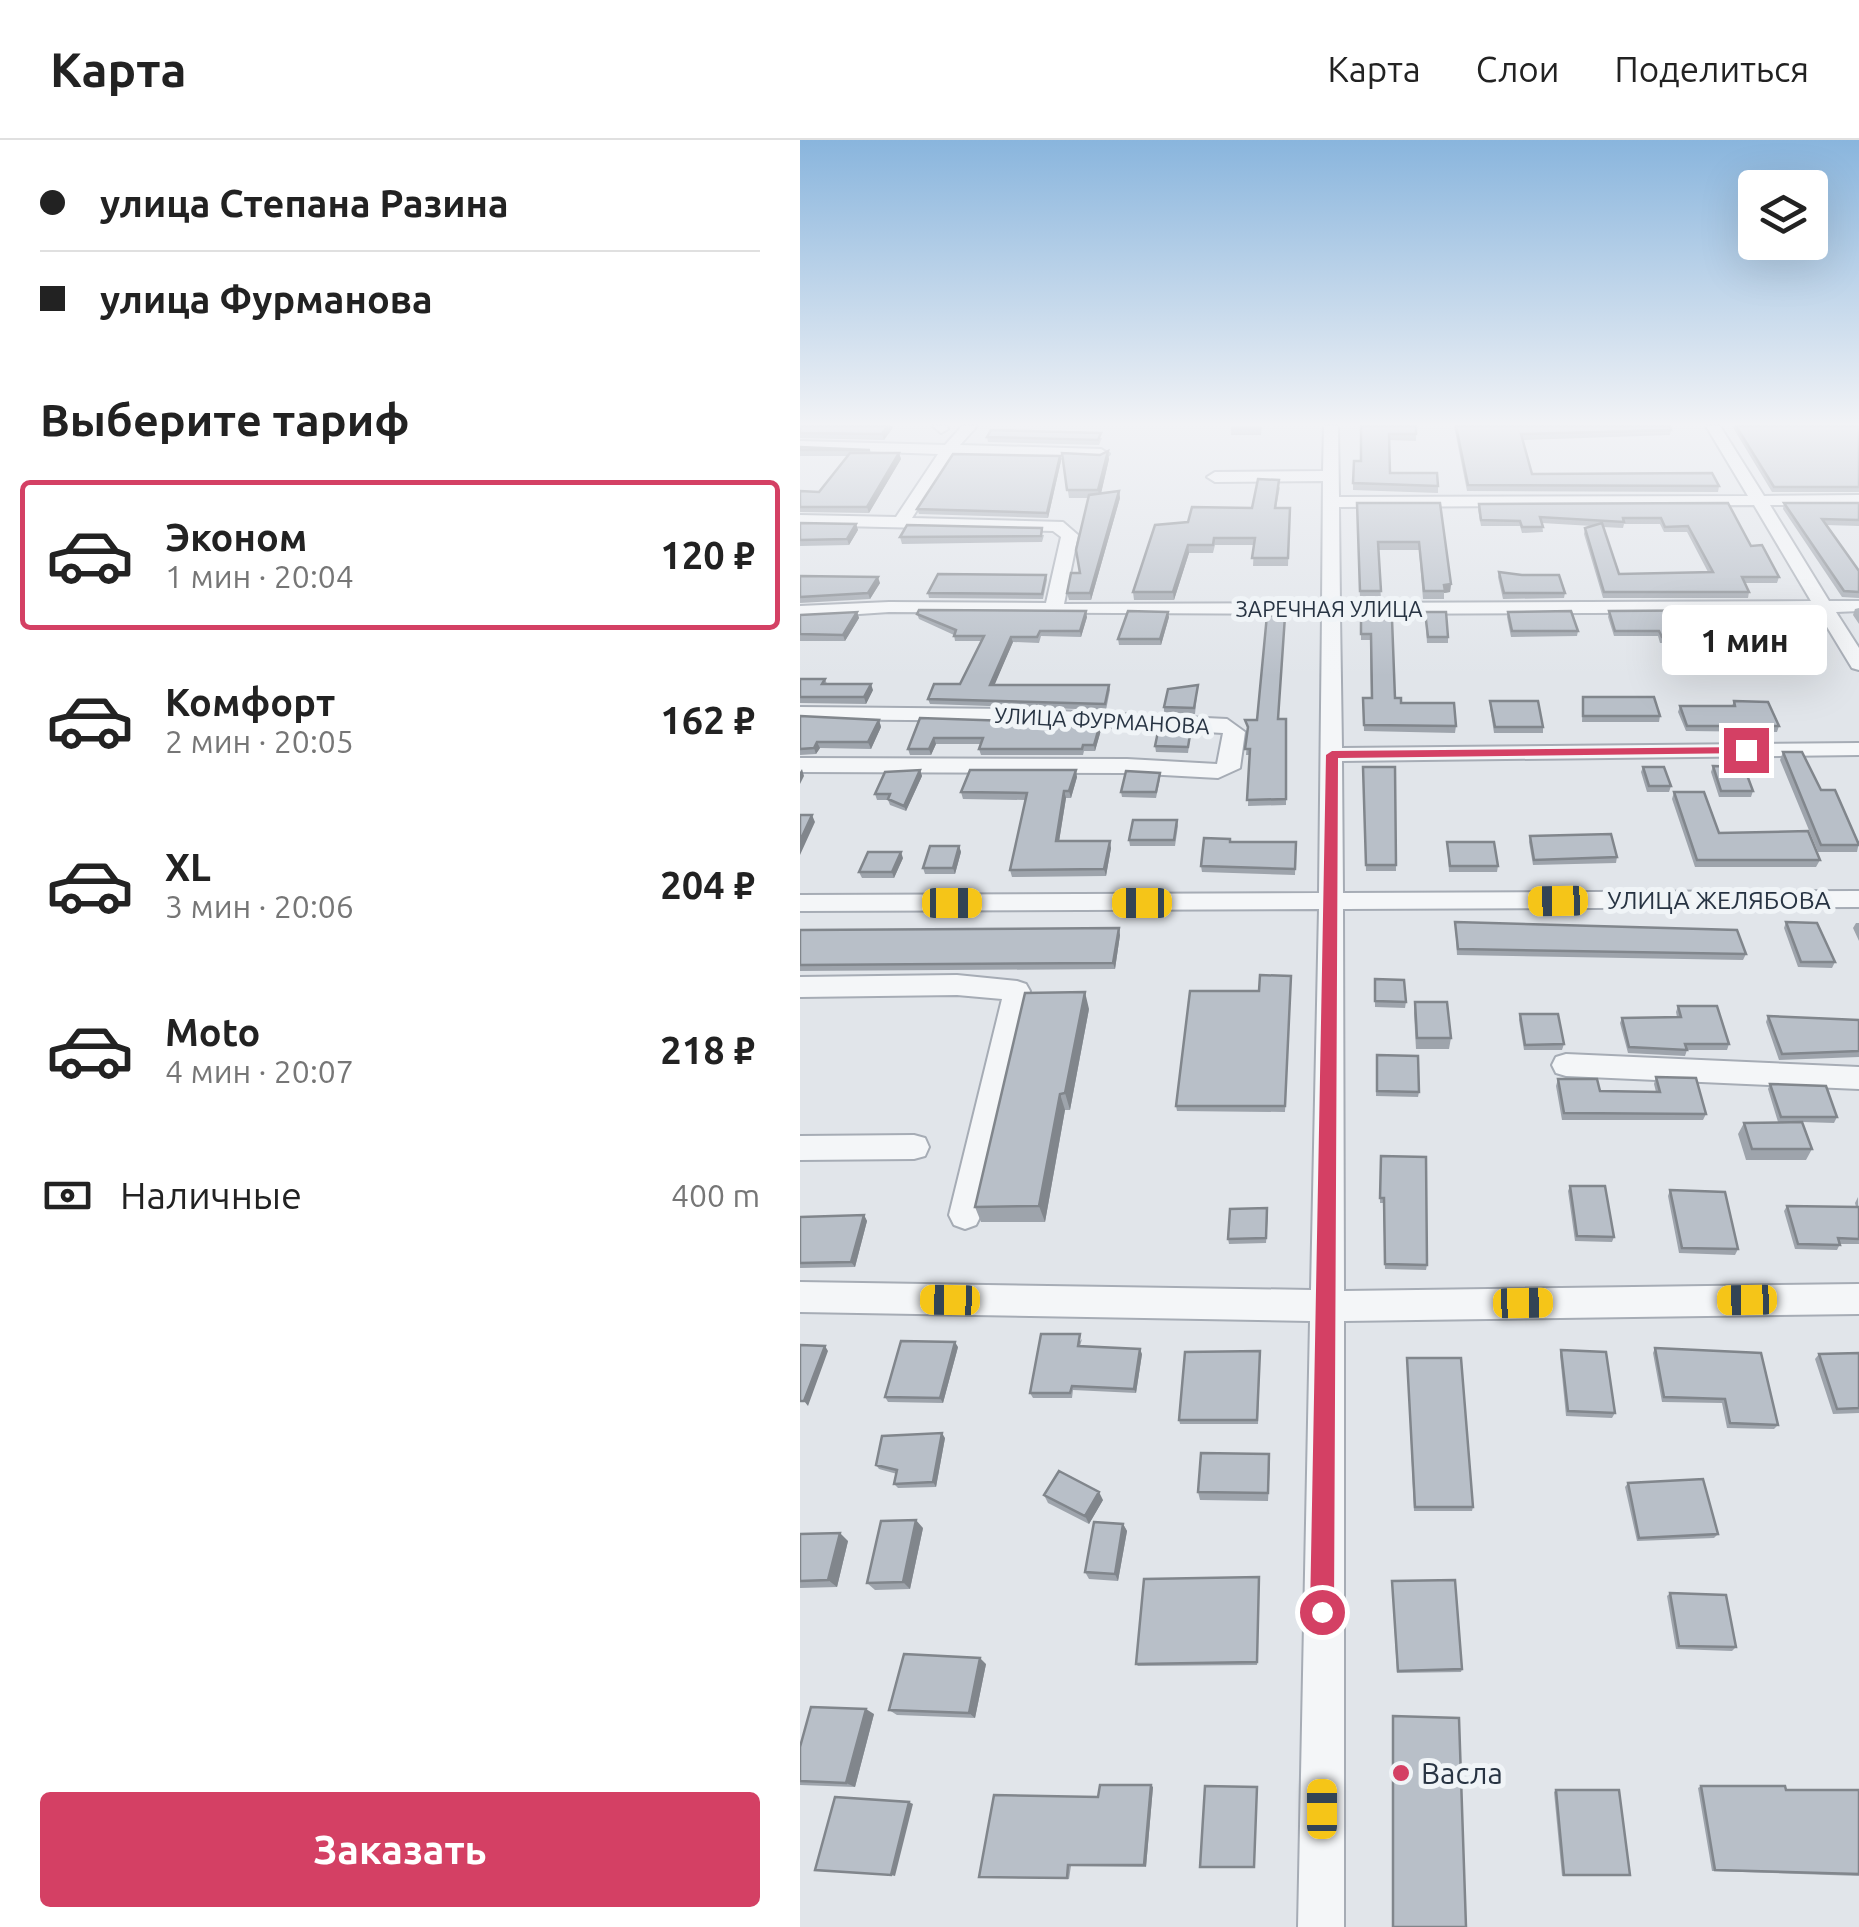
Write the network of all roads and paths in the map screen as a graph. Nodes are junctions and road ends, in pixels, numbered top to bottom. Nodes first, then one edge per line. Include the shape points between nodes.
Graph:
1 (909, 509) edge
2 (1329, 509) edge
3 (1765, 509) edge
4 (800, 520) edge
5 (901, 522) junction
6 (1823, 606) junction
7 (1859, 606) edge
8 (1054, 608) junction
9 (1330, 608) junction
10 (800, 612) edge
11 (1859, 664) edge
12 (800, 713) edge
13 (1138, 722) junction
14 (1859, 749) edge
15 (1332, 755) junction
16 (800, 765) edge
17 (1127, 766) junction
18 (1859, 899) edge
19 (800, 902) edge
20 (1331, 903) junction
21 (800, 986) edge
22 (1566, 1065) dead end
23 (1859, 1078) edge
24 (914, 1146) dead end
25 (800, 1148) edge
26 (965, 1215) dead end
27 (800, 1297) edge
28 (1859, 1299) edge
29 (1326, 1306) junction
30 (1322, 1927) edge

1 - 5 street
2 - 9 street
3 - 6 street
4 - 5 street
5 - 8 street via 1064,529 1070,536
6 - 7 street, ЗАРЕЧНАЯ УЛИЦА
6 - 9 street, ЗАРЕЧНАЯ УЛИЦА
6 - 11 street
8 - 9 street, ЗАРЕЧНАЯ УЛИЦА
8 - 10 street, ЗАРЕЧНАЯ УЛИЦА
9 - 15 street
12 - 13 street, УЛИЦА ФУРМАНОВА
13 - 17 street
13 - 17 street, УЛИЦА ФУРМАНОВА via 1234,728 1229,768
14 - 15 street
15 - 20 street
16 - 17 street, УЛИЦА ФУРМАНОВА
18 - 20 street, УЛИЦА ЖЕЛЯБОВА
19 - 20 street, УЛИЦА ЖЕЛЯБОВА
20 - 29 street
21 - 26 street via 1016,991
22 - 23 street
24 - 25 street
27 - 29 street
28 - 29 street
29 - 30 street

